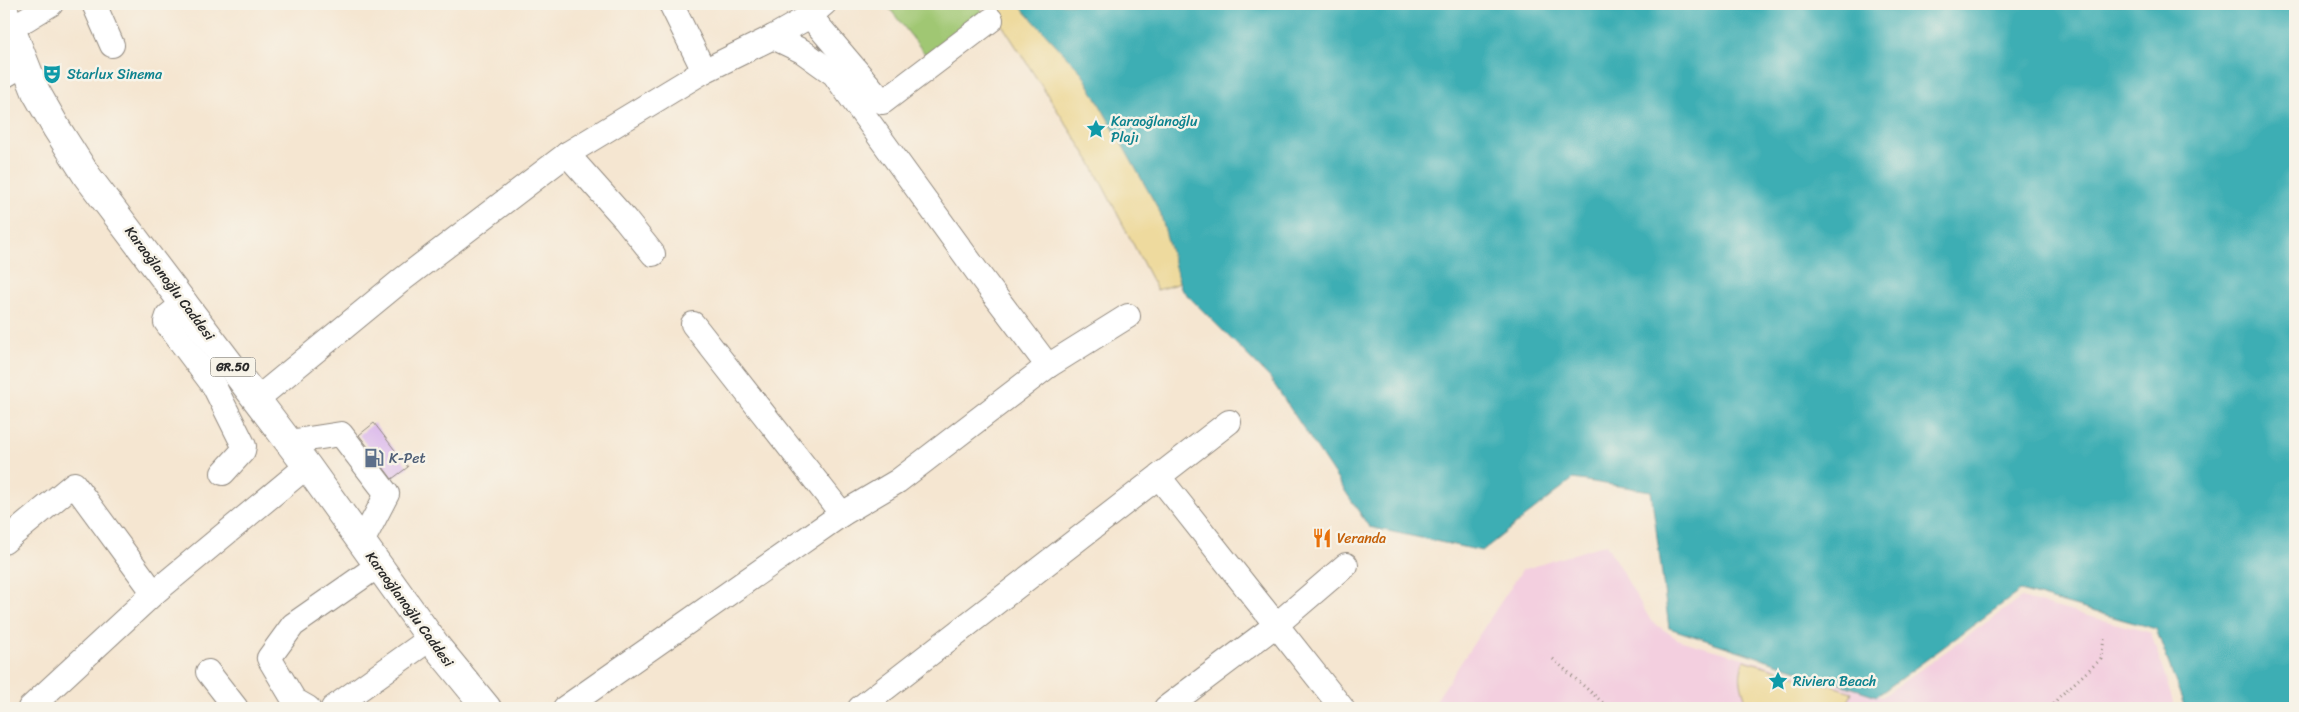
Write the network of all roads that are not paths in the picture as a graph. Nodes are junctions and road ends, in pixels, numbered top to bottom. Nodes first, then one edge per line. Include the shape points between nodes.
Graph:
1 (51, 4) edge
2 (94, 4) edge
3 (671, 4) edge
4 (817, 10) edge
5 (7, 20) edge
6 (990, 20) dead end
7 (773, 38) junction
8 (112, 45) dead end
9 (14, 70) edge
10 (704, 71) junction
11 (567, 154) junction
12 (653, 254) dead end
13 (185, 302) junction
14 (1128, 316) dead end
15 (693, 324) dead end
16 (1048, 366) junction
17 (234, 368) junction
18 (214, 386) junction
19 (257, 399) junction
20 (1229, 422) dead end
21 (289, 442) junction
22 (307, 466) junction
23 (223, 473) dead end
24 (1159, 478) junction
25 (842, 514) junction
26 (4, 542) edge
27 (362, 542) junction
28 (378, 565) junction
29 (1346, 565) dead end
30 (154, 593) junction
31 (1276, 625) junction
32 (431, 638) junction
33 (208, 672) dead end
34 (30, 708) edge
35 (236, 708) edge
36 (308, 708) edge
37 (333, 708) edge
38 (486, 708) edge
39 (565, 708) edge
40 (860, 708) edge
41 (1166, 708) edge
42 (1342, 708) edge

1 - 5 street
2 - 8 street
3 - 10 street
4 - 6 street via 883,102
4 - 7 street
5 - 9 main road, Karaoğlanoğlu Caddesi / GR.50
7 - 10 street
7 - 16 street via 802,50 834,74
9 - 13 main road, Karaoğlanoğlu Caddesi / GR.50 via 87,176
10 - 11 street
11 - 12 street
11 - 19 street via 403,279
13 - 17 main road, Karaoğlanoğlu Caddesi / GR.50
13 - 18 street via 168,316 166,322
14 - 16 street
15 - 25 street
16 - 25 street via 898,481
17 - 18 street
17 - 19 main road, Karaoğlanoğlu Caddesi / GR.50
18 - 23 street via 244,446
19 - 21 main road, Karaoğlanoğlu Caddesi / GR.50
20 - 24 street
21 - 22 main road, Karaoğlanoğlu Caddesi / GR.50
21 - 27 street via 341,434 387,494
22 - 27 main road, Karaoğlanoğlu Caddesi / GR.50
22 - 30 street
24 - 31 street
24 - 40 street
25 - 39 street
26 - 30 street via 74,484
27 - 28 main road, Karaoğlanoğlu Caddesi / GR.50
28 - 32 main road, Karaoğlanoğlu Caddesi / GR.50
28 - 36 street via 292,625 269,658 294,700
29 - 31 street
30 - 34 street
31 - 41 street
31 - 42 street
32 - 37 street
32 - 38 main road, Karaoğlanoğlu Caddesi / GR.50
33 - 35 street

